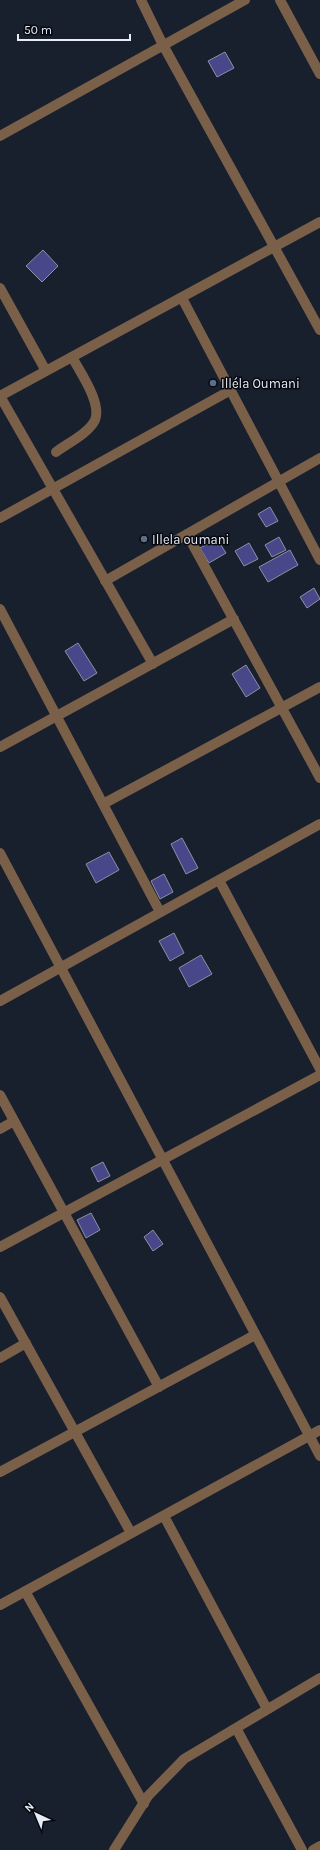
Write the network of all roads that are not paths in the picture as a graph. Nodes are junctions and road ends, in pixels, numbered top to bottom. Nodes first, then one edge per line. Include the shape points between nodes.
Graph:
1 (141, 0) edge
2 (245, 0) edge
3 (280, 0) edge
4 (163, 45) junction
5 (320, 74) edge
6 (0, 136) edge
7 (320, 222) edge
8 (275, 248) junction
9 (0, 288) edge
10 (182, 298) junction
11 (320, 330) edge
12 (72, 357) junction
13 (46, 371) junction
14 (231, 390) junction
15 (0, 396) edge
16 (56, 452) dead end
17 (320, 458) edge
18 (279, 481) junction
19 (53, 489) junction
20 (0, 518) edge
21 (188, 534) junction
22 (320, 560) edge
23 (105, 580) junction
24 (0, 609) edge
25 (234, 619) junction
26 (153, 664) junction
27 (320, 687) edge
28 (282, 708) junction
29 (56, 716) junction
30 (0, 747) edge
31 (320, 778) edge
32 (103, 804) junction
33 (320, 824) edge
34 (0, 853) edge
35 (219, 880) junction
36 (160, 912) junction
37 (61, 967) junction
38 (0, 1001) edge
39 (320, 1069) edge
40 (320, 1075) edge
41 (0, 1095) edge
42 (14, 1121) junction
43 (0, 1129) edge
44 (164, 1159) junction
45 (64, 1213) junction
46 (0, 1247) edge
47 (0, 1297) edge
48 (255, 1335) junction
49 (26, 1343) junction
50 (0, 1358) edge
51 (159, 1387) junction
52 (320, 1430) edge
53 (75, 1432) junction
54 (309, 1436) junction
55 (320, 1456) edge
56 (0, 1472) edge
57 (164, 1516) junction
58 (131, 1533) junction
59 (26, 1591) junction
60 (0, 1605) edge
61 (320, 1678) edge
62 (267, 1709) junction
63 (236, 1728) junction
64 (144, 1804) junction
65 (320, 1846) edge
66 (114, 1850) edge
67 (302, 1850) edge
68 (313, 1850) edge

1 - 4 street
2 - 4 street
3 - 5 street
4 - 6 street
4 - 8 street
7 - 8 street
8 - 10 street
8 - 11 street
9 - 13 street
10 - 12 street
10 - 14 street
12 - 13 street
12 - 16 street via 96,403 96,413 94,421 86,430
13 - 15 street
14 - 18 street
14 - 19 street
15 - 19 street
17 - 18 street
18 - 21 street
18 - 22 street
19 - 20 street
19 - 23 street
21 - 23 street
21 - 25 street
23 - 26 street
24 - 29 street
25 - 26 street
25 - 28 street
26 - 29 street
27 - 28 street
28 - 31 street
28 - 32 street
29 - 30 street
29 - 32 street
32 - 36 street
33 - 35 street
34 - 37 street
35 - 36 street
35 - 39 street
36 - 37 street
37 - 38 street
37 - 44 street
40 - 44 street
41 - 42 street
42 - 43 street
42 - 45 street
44 - 45 street
44 - 48 street
45 - 46 street
45 - 51 street
47 - 49 street
48 - 51 street
48 - 54 street
49 - 50 street
49 - 53 street
51 - 53 street
52 - 54 street
53 - 56 street
53 - 58 street
54 - 55 street
54 - 57 street
57 - 58 street
57 - 62 street
58 - 59 street
59 - 60 street
59 - 64 street
61 - 62 street
62 - 63 street
63 - 64 street via 184,1758 148,1796
63 - 67 street
64 - 66 street
65 - 68 street

